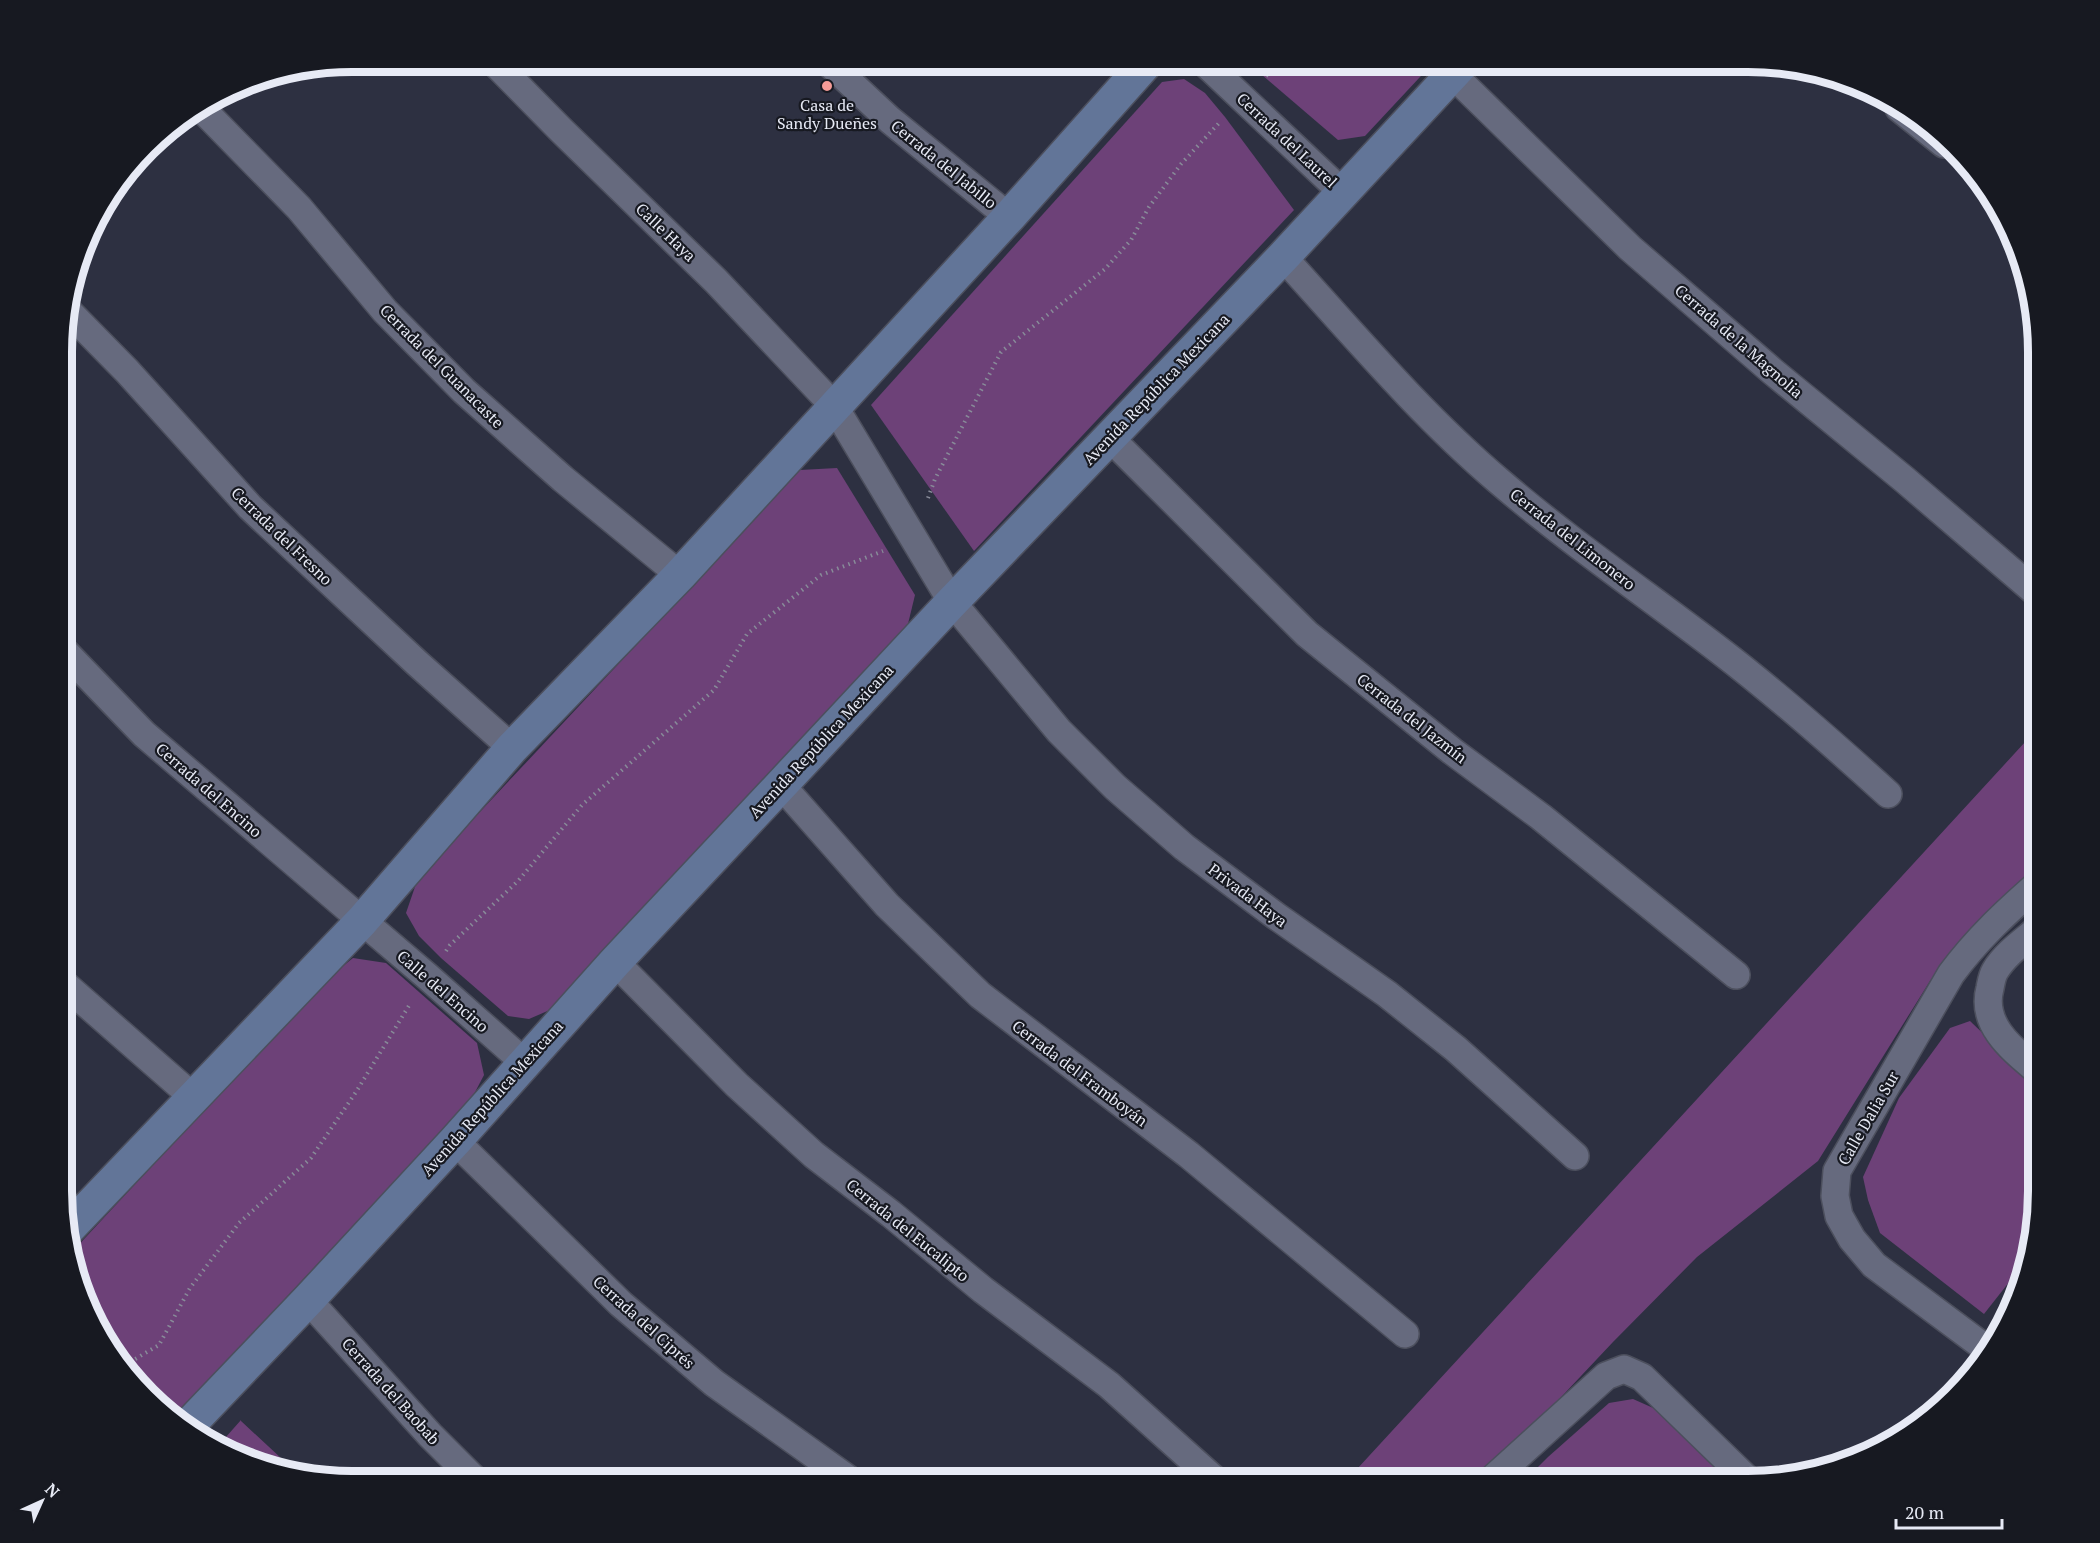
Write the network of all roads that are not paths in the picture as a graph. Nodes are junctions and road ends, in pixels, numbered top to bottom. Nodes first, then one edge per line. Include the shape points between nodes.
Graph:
1 (504, 72) edge
2 (839, 72) edge
3 (1138, 72) edge
4 (1215, 72) edge
5 (1454, 72) edge
6 (1462, 72) edge
7 (206, 113) edge
8 (1343, 193) junction
9 (1009, 217) junction
10 (1283, 257) junction
11 (74, 317) edge
12 (834, 406) junction
13 (1109, 437) junction
14 (910, 530) joint
15 (680, 575) junction
16 (2028, 585) edge
17 (952, 602) junction
18 (72, 659) edge
19 (512, 748) junction
20 (780, 785) junction
21 (1888, 794) dead end
22 (2028, 893) edge
23 (362, 921) junction
24 (2028, 937) edge
25 (615, 962) junction
26 (1951, 974) junction
27 (1736, 975) dead end
28 (72, 991) edge
29 (1988, 997) junction
30 (524, 1062) junction
31 (2028, 1062) edge
32 (193, 1097) junction
33 (455, 1141) junction
34 (1575, 1156) dead end
35 (74, 1224) edge
36 (308, 1300) junction
37 (1405, 1334) dead end
38 (1982, 1345) edge
39 (192, 1421) edge
40 (466, 1471) edge
41 (837, 1471) edge
42 (1205, 1471) edge
43 (1501, 1471) edge
44 (1739, 1471) edge

1 - 12 street, Calle Haya via 716,281
2 - 9 street, Cerrada del Jabillo via 890,120
3 - 9 main road
4 - 8 street, Cerrada del Laurel
5 - 8 main road, Avenida República Mexicana
6 - 16 street, Cerrada de la Magnolia via 1630,248
7 - 15 street, Cerrada del Guanacaste via 299,208 391,318 464,391
8 - 10 main road, Avenida República Mexicana
9 - 12 main road
10 - 13 main road, Avenida República Mexicana
10 - 21 street, Cerrada del Limonero via 1396,382 1491,474 1573,542 1801,715
11 - 19 street, Cerrada del Fresno via 250,507
12 - 14 street, Calle Haya
12 - 15 main road
13 - 17 main road, Avenida República Mexicana
13 - 27 street, Cerrada del Jazmín via 1307,634
14 - 17 street, Privada Haya
15 - 19 main road
17 - 20 main road, Avenida República Mexicana
17 - 34 street, Privada Haya via 1059,731 1115,787 1184,847 1387,994 1456,1049
18 - 23 street, Cerrada del Encino via 144,734
19 - 23 main road
20 - 25 main road, Avenida República Mexicana
20 - 37 street, Cerrada del Framboyán via 887,905 980,995 1189,1155
22 - 26 street, Calle Dalia Sur via 1988,928
23 - 30 street, Calle del Encino
23 - 32 main road
24 - 29 street via 1993,973
25 - 30 main road, Avenida República Mexicana
25 - 42 street, Cerrada del Eucalipto via 737,1085 814,1155 1109,1385
26 - 29 street
26 - 38 street, Calle Dalia Sur via 1837,1171 1835,1196 1839,1216 1851,1239 1874,1265
28 - 32 street
29 - 31 street via 1989,1017 1999,1034
30 - 33 main road, Avenida República Mexicana
32 - 35 main road
33 - 36 main road, Avenida República Mexicana
33 - 41 street, Cerrada del Ciprés via 621,1304 714,1383
36 - 39 main road, Avenida República Mexicana
36 - 40 street, Cerrada del Baobab
43 - 44 street via 1606,1376 1624,1369 1642,1377

